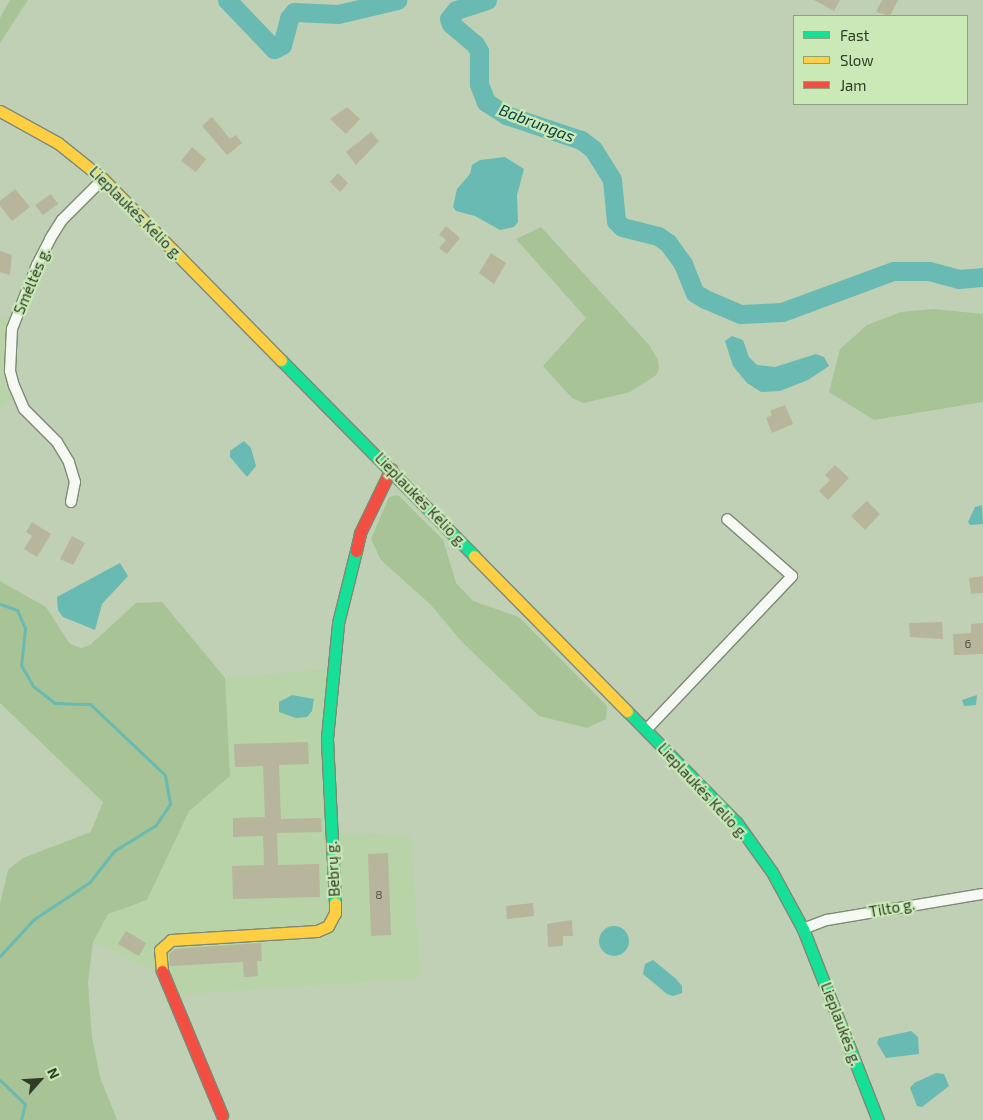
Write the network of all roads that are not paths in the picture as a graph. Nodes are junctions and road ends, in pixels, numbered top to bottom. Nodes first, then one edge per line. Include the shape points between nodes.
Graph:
1 (0, 111) edge
2 (103, 179) junction
3 (391, 469) junction
4 (70, 502) dead end
5 (727, 519) dead end
6 (646, 730) junction
7 (983, 894) edge
8 (803, 929) junction
9 (222, 1115) dead end
10 (878, 1120) edge

1 - 2 main road, Lieplaukės Kelio g. via 58,143
2 - 3 main road, Lieplaukės Kelio g.
2 - 4 street, Smėltės g. via 62,220 50,239 12,329 10,371 14,386 24,409 56,442 69,462 75,482
3 - 6 main road, Lieplaukės Kelio g.
3 - 9 main road, Bebrų g. via 360,533 338,622 331,673 327,738 335,913 328,926 317,931 171,940 160,950 161,968 169,994
5 - 6 street via 792,576
6 - 8 main road, Lieplaukės Kelio g. via 737,823 772,872
7 - 8 street, Tilto g. via 827,920
8 - 10 main road, Lieplaukės g.

